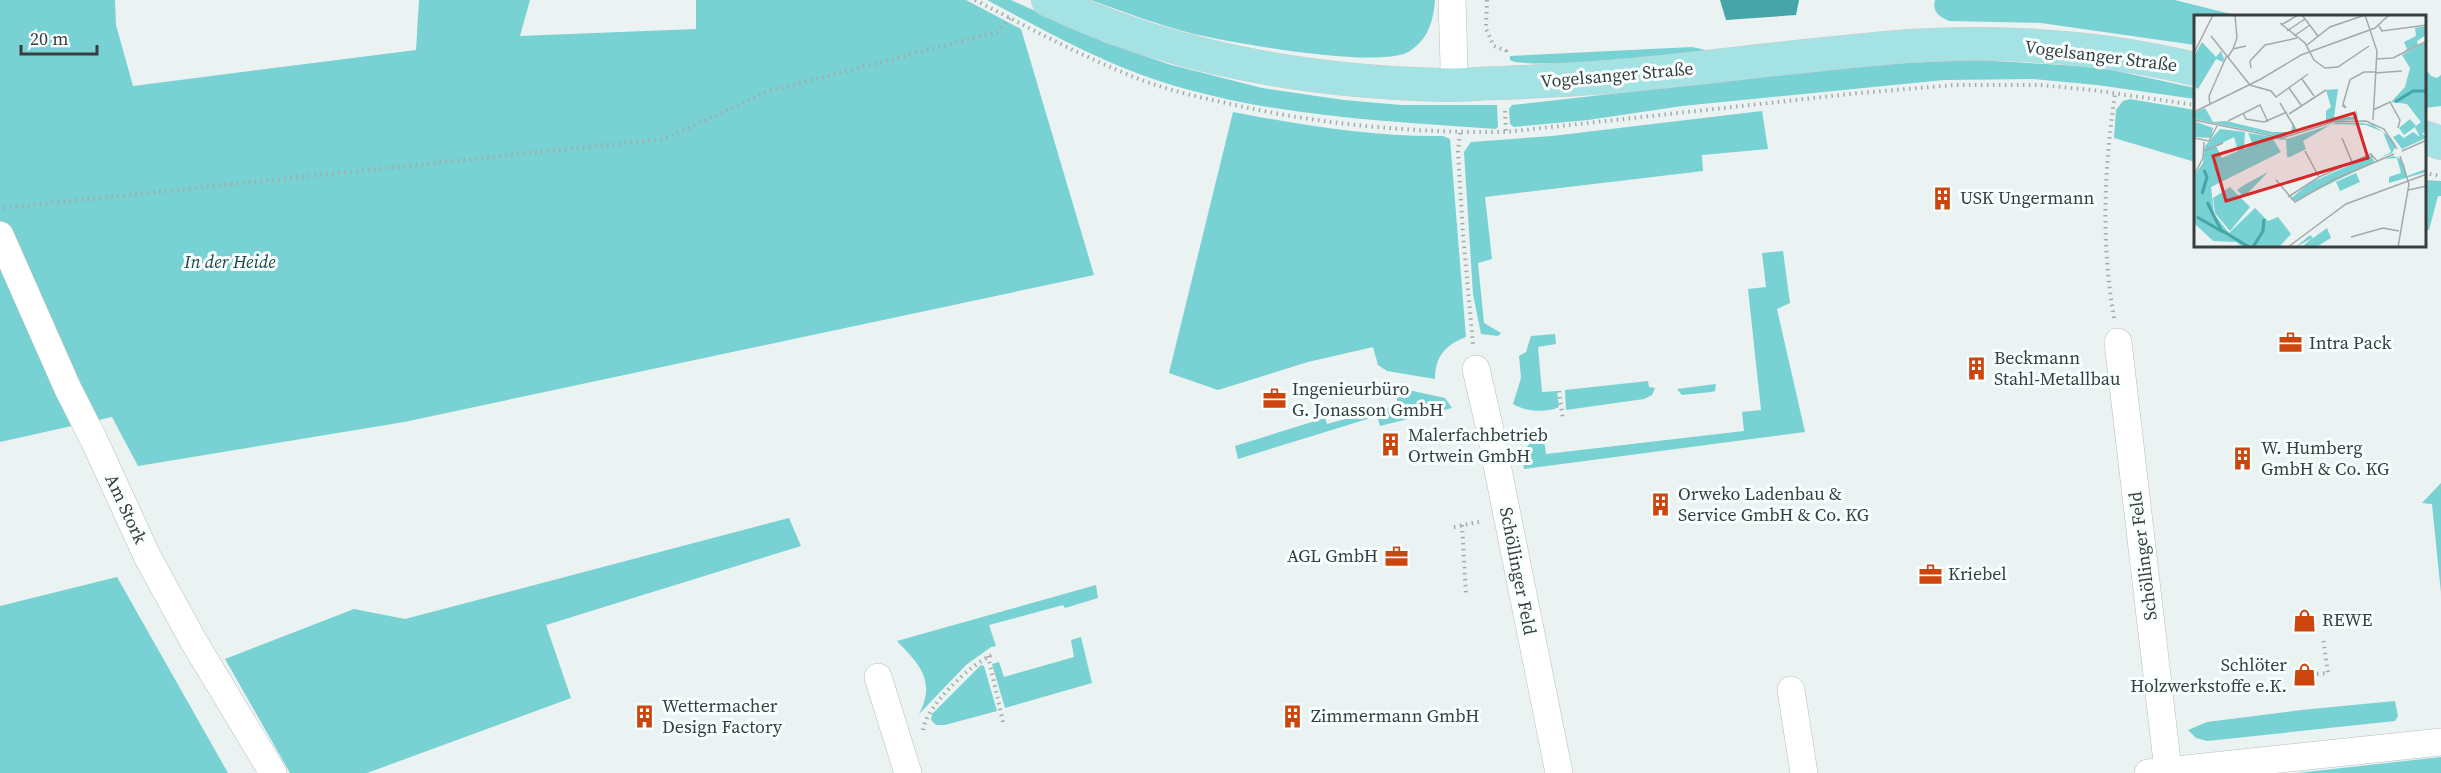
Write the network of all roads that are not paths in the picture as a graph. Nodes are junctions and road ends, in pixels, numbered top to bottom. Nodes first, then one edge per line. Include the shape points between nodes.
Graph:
1 (1048, 0) edge
2 (1452, 0) edge
3 (2194, 69) edge
4 (1452, 85) junction
5 (2426, 138) edge
6 (2441, 143) edge
7 (0, 235) edge
8 (2118, 342) road end
9 (1476, 369) road end
10 (878, 677) dead end
11 (1791, 690) dead end
12 (2441, 742) edge
13 (2158, 772) edge
14 (273, 773) edge
15 (908, 773) edge
16 (1559, 773) edge
17 (1804, 773) edge

1 - 4 main road, Vogelsanger Straße via 1140,37 1229,61 1365,81
2 - 4 street
3 - 4 main road, Vogelsanger Straße via 2063,48 1924,46 1628,75
5 - 6 main road
7 - 14 street, Am Stork via 147,556
8 - 13 street, Schöllinger Feld
9 - 16 street, Schöllinger Feld
10 - 15 street
11 - 17 street
12 - 13 street, Schöllinger Feld

